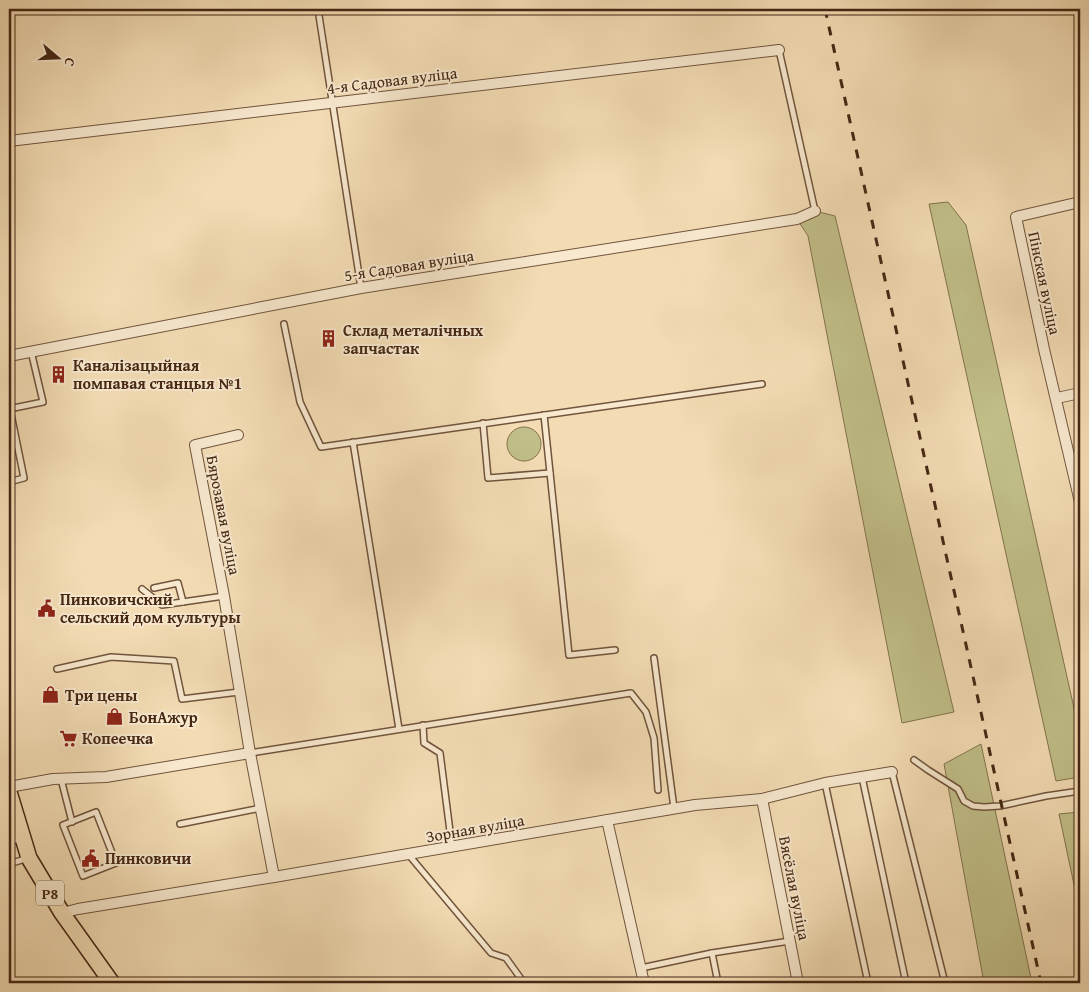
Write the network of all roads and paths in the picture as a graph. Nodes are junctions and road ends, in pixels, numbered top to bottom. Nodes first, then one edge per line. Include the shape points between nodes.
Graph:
1 (318, 9) edge
2 (779, 50) joint
3 (332, 102) junction
4 (9, 141) edge
5 (1080, 202) edge
6 (815, 211) joint
7 (360, 288) junction
8 (284, 324) dead end
9 (31, 351) junction
10 (9, 356) edge
11 (762, 384) dead end
12 (1080, 393) edge
13 (1057, 398) junction
14 (9, 409) edge
15 (544, 415) junction
16 (483, 423) junction
17 (238, 435) dead end
18 (353, 442) junction
19 (550, 473) junction
20 (9, 482) edge
21 (1080, 502) edge
22 (154, 588) dead end
23 (142, 589) dead end
24 (224, 596) junction
25 (183, 602) junction
26 (615, 650) dead end
27 (654, 658) dead end
28 (57, 668) dead end
29 (239, 692) junction
30 (423, 725) junction
31 (399, 729) junction
32 (250, 753) junction
33 (914, 760) dead end
34 (892, 772) joint
35 (862, 777) junction
36 (61, 778) junction
37 (825, 783) junction
38 (9, 787) edge
39 (658, 790) dead end
40 (1080, 791) edge
41 (9, 792) edge
42 (762, 799) junction
43 (261, 808) junction
44 (674, 809) junction
45 (607, 820) junction
46 (72, 822) junction
47 (180, 824) dead end
48 (16, 840) edge
49 (452, 847) junction
50 (408, 854) junction
51 (29, 858) junction
52 (9, 864) edge
53 (274, 878) junction
54 (62, 913) junction
55 (790, 941) junction
56 (712, 953) junction
57 (641, 968) junction
58 (112, 983) edge
59 (524, 983) edge
60 (644, 983) edge
61 (718, 983) edge
62 (798, 983) edge
63 (868, 983) edge
64 (906, 983) edge
65 (945, 983) edge

1 - 3 lane
2 - 3 street, 4-я Садовая вуліца
2 - 6 lane
3 - 4 street, 4-я Садовая вуліца
3 - 7 lane
5 - 13 street, Пінская вуліца via 1016,217
6 - 7 street, 5-я Садовая вуліца via 797,219
7 - 9 street, 5-я Садовая вуліца
8 - 18 lane via 300,402 321,447
9 - 10 street, 5-я Садовая вуліца
9 - 14 lane via 43,402
11 - 15 lane
12 - 13 street
13 - 21 street, Пінская вуліца
14 - 20 lane via 24,478
15 - 16 lane
15 - 19 lane
16 - 18 lane
16 - 19 lane via 488,478
17 - 24 street, Бярозавая вуліца via 196,445
18 - 31 lane
19 - 26 lane via 569,655
22 - 25 lane via 178,583
23 - 25 lane via 162,605
24 - 25 lane
24 - 29 street, Бярозавая вуліца
27 - 44 lane
28 - 29 lane via 110,657 174,661 182,698
29 - 32 street, Бярозавая вуліца
30 - 31 lane
30 - 39 lane via 631,693 646,712 654,738
30 - 49 lane via 424,743 440,753
31 - 32 lane
32 - 36 street via 106,777
32 - 43 street, Бярозавая вуліца
33 - 40 lane via 958,789 964,801 973,806 1000,806
34 - 35 street, Зорная вуліца
34 - 65 lane
35 - 37 street, Зорная вуліца
35 - 64 lane
36 - 38 street
36 - 46 lane
37 - 42 street, Зорная вуліца
37 - 63 lane
41 - 48 main road, Р8
42 - 44 street, Зорная вуліца
42 - 55 street, Вясёлая вуліца
43 - 47 lane
43 - 53 street, Бярозавая вуліца
44 - 45 street, Зорная вуліца
45 - 49 street, Зорная вуліца
45 - 57 street
46 - 46 lane via 63,826 83,876 116,863 96,812
48 - 51 main road, Р8
49 - 50 street, Зорная вуліца
50 - 53 street, Зорная вуліца
50 - 59 lane via 491,953 506,958
51 - 52 lane
51 - 54 main road, Р8
53 - 54 street, Зорная вуліца
54 - 58 main road, Р8
55 - 56 lane
55 - 62 street, Вясёлая вуліца
56 - 57 lane
56 - 61 lane
57 - 60 street

